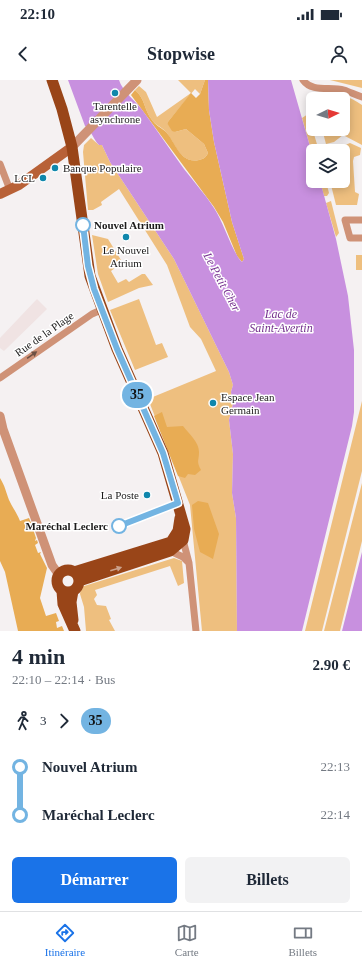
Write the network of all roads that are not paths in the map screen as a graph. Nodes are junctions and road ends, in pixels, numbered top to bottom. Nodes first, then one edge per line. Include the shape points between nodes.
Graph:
1 (52, 80) edge
2 (137, 80) edge
3 (303, 80) edge
4 (362, 97) edge
5 (72, 147) junction
6 (0, 164) edge
7 (10, 190) junction
8 (0, 194) edge
9 (362, 220) edge
10 (362, 238) edge
11 (101, 310) junction
12 (0, 378) edge
13 (0, 416) edge
14 (179, 509) junction
15 (183, 540) junction
16 (170, 551) junction
17 (189, 562) junction
18 (59, 574) junction
19 (77, 576) junction
20 (68, 591) junction
21 (75, 630) edge
22 (196, 631) edge

1 - 5 main road
2 - 5 street
3 - 4 street via 312,88 345,90
5 - 7 main road
5 - 11 main road via 88,266
6 - 7 street
7 - 8 main road
9 - 10 street via 345,220 350,238
12 -> 11 street, Rue de la Plage
11 - 14 main road via 163,453
13 - 18 street via 2,429 52,565
14 - 15 main road via 185,529
14 - 19 main road via 180,526 171,542
15 - 16 main road
15 - 17 street
16 - 17 street
19 -> 16 main road
17 - 22 street
18 - 19 main road via 67,570
18 - 20 main road via 57,582
19 - 20 main road via 78,585
20 - 21 main road

